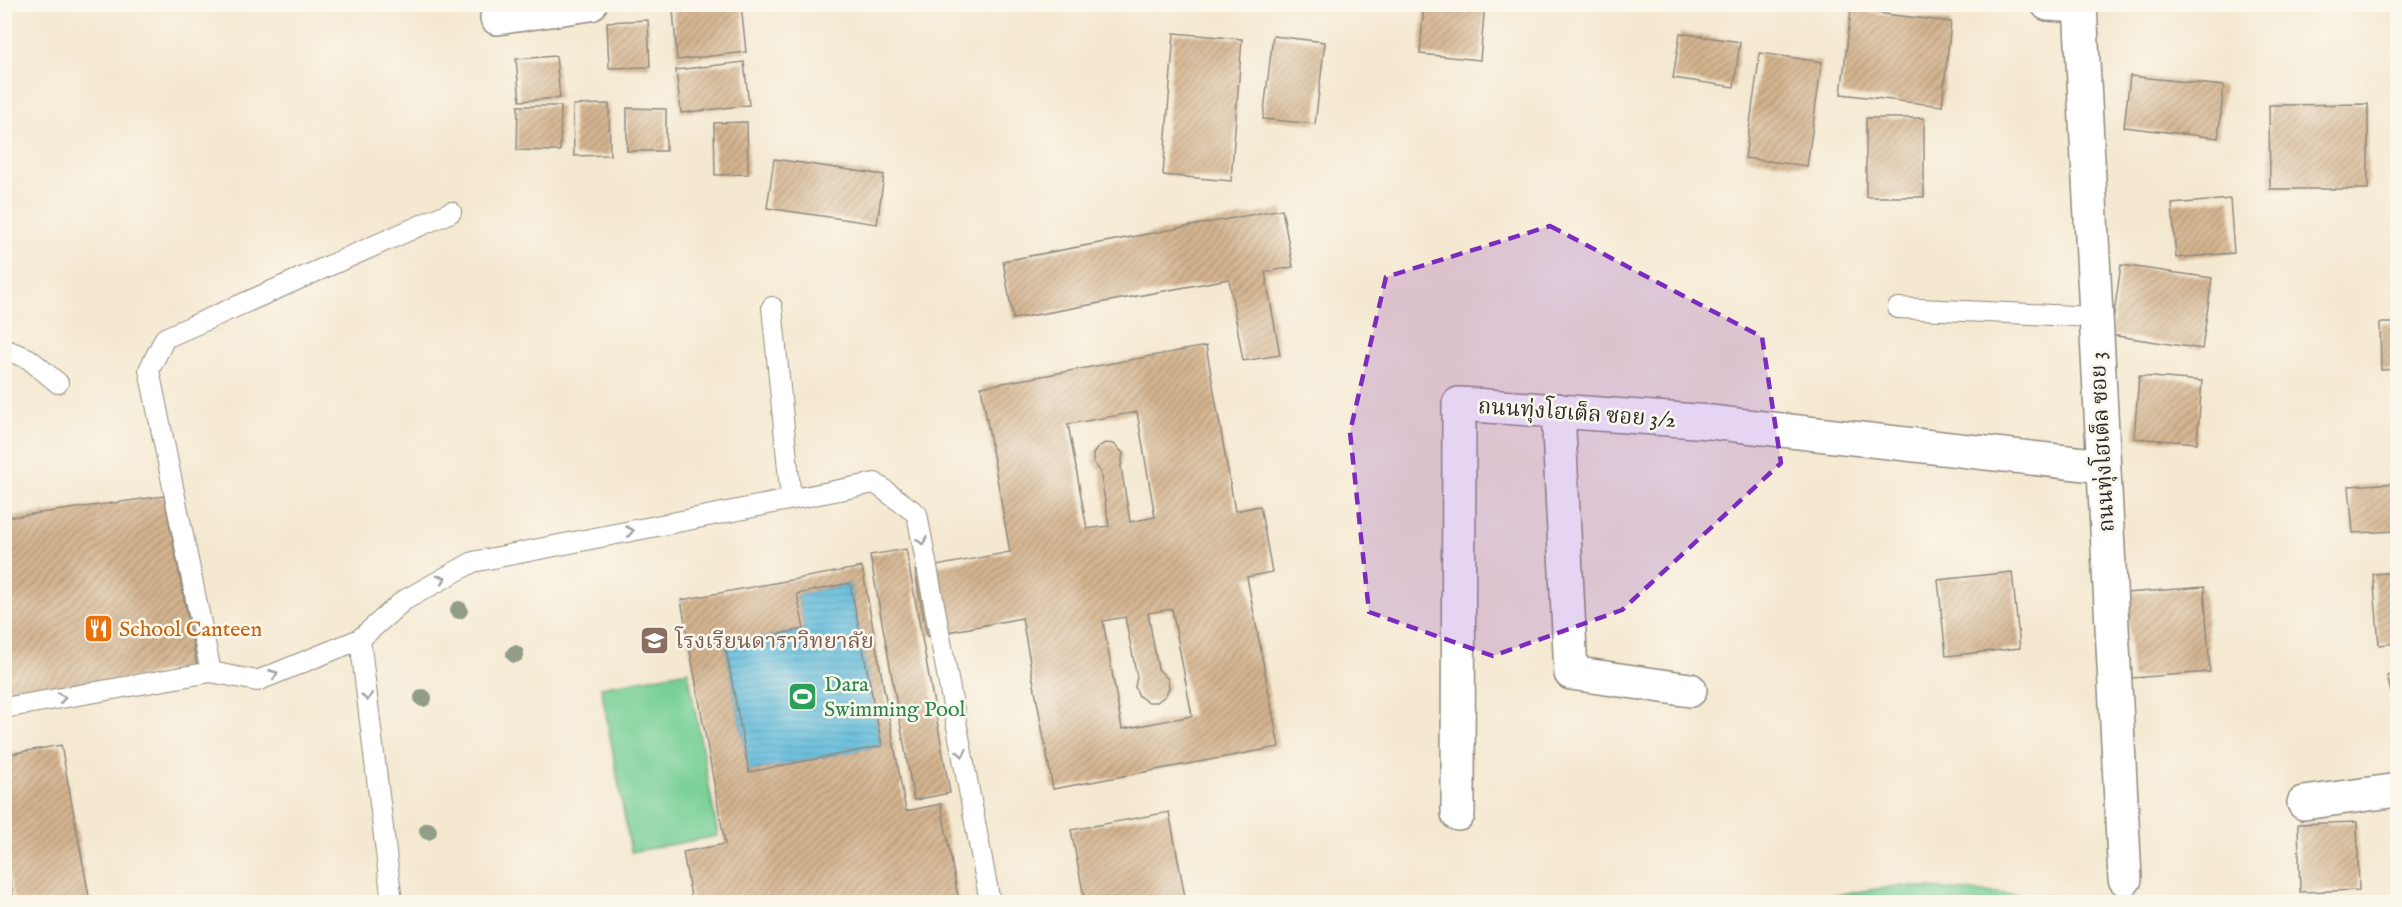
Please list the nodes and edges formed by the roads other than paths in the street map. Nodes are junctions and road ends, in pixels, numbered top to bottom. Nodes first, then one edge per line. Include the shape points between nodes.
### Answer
1 (590, 4) edge
2 (2069, 5) edge
3 (497, 18) dead end
4 (451, 212) dead end
5 (772, 307) dead end
6 (1898, 308) dead end
7 (2095, 317) junction
8 (4, 349) edge
9 (58, 383) dead end
10 (1558, 410) junction
11 (2103, 466) junction
12 (791, 499) junction
13 (360, 639) junction
14 (211, 672) junction
15 (1690, 690) dead end
16 (4, 708) edge
17 (2397, 790) edge
18 (2304, 802) dead end
19 (1458, 814) dead end
20 (2125, 879) dead end
21 (392, 903) edge
22 (990, 903) edge

1 - 3 street
2 - 7 street, ถนนทุ่งโฮเต็ล ซอย 3
4 - 14 lane via 165,338 149,370
5 - 12 lane
6 - 7 lane
7 - 11 street, ถนนทุ่งโฮเต็ล ซอย 3
8 - 9 lane via 29,359
10 - 11 street, ถนนทุ่งโฮเต็ล ซอย 3/2 via 1710,422
10 - 15 street via 1571,673
10 - 19 street, ถนนทุ่งโฮเต็ล ซอย 3/2 via 1459,404
11 - 20 street, ถนนทุ่งโฮเต็ล ซอย 3
13 -> 12 lane via 403,601 472,562
12 -> 22 lane via 875,483 917,514
14 -> 13 lane via 257,681
13 -> 21 lane
16 -> 14 lane
17 - 18 street

